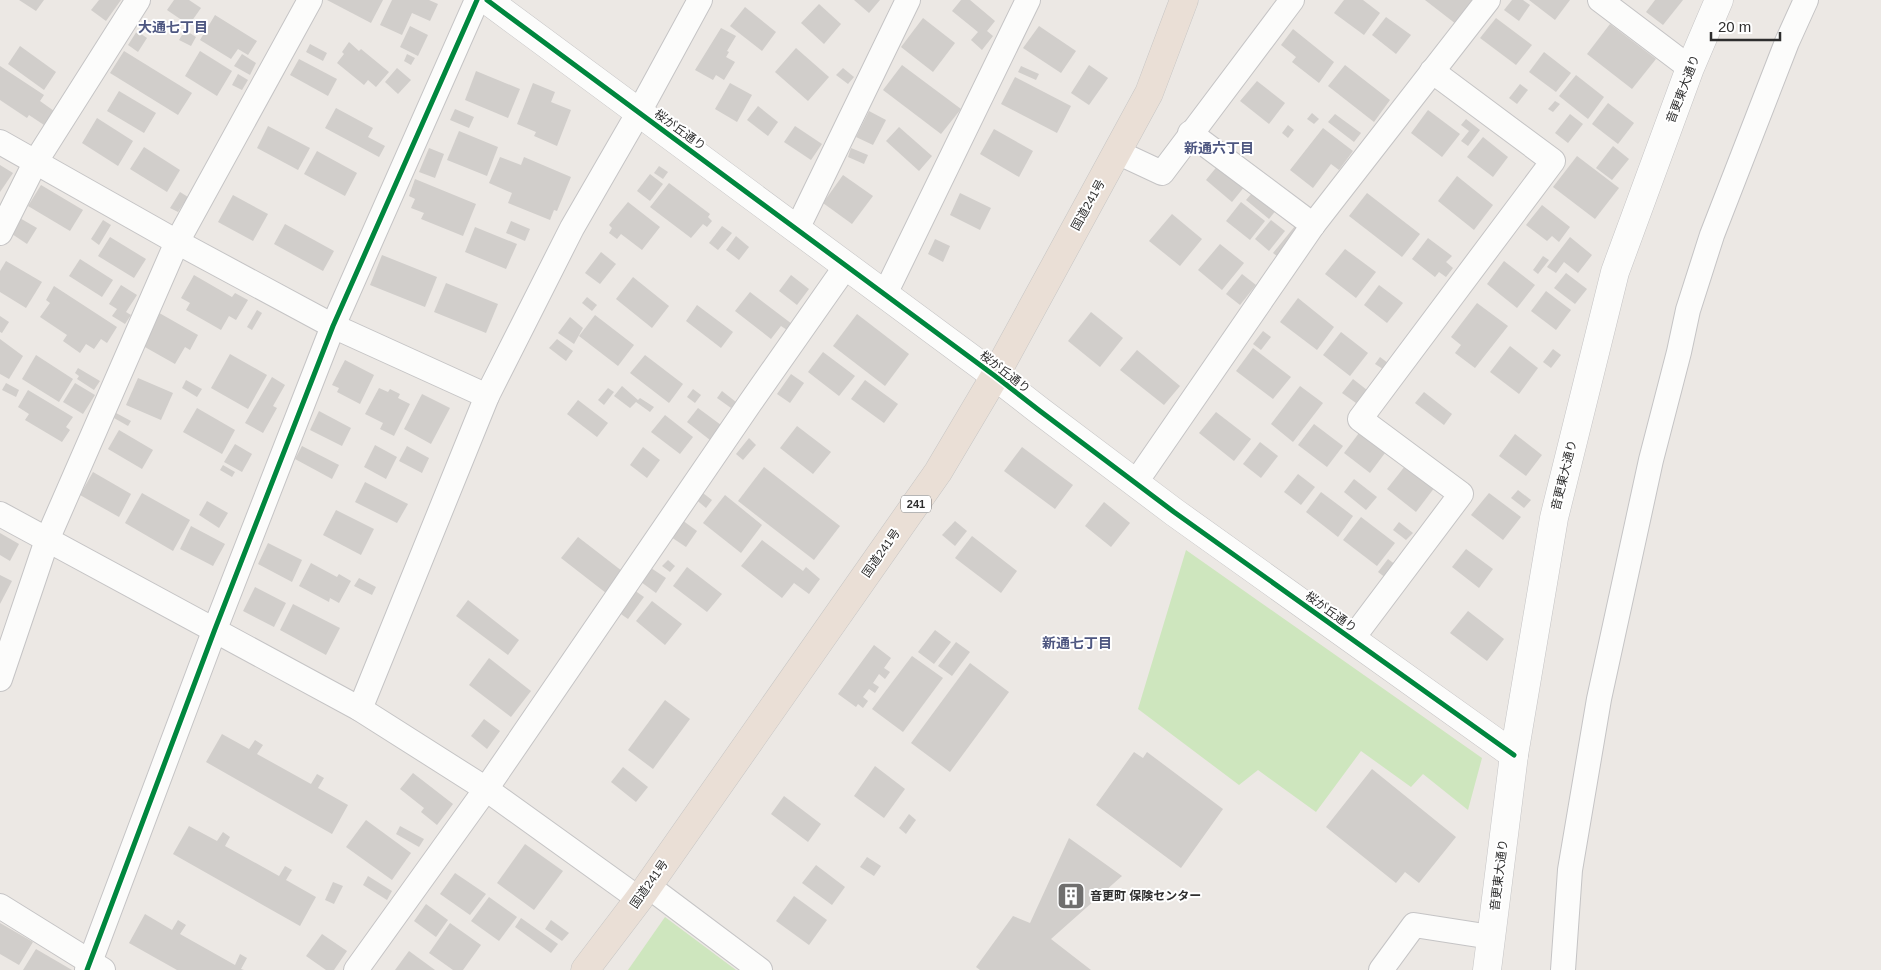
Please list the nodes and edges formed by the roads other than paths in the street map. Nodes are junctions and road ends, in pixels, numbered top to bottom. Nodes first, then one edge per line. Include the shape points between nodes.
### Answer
1 (138, 0) edge
2 (310, 0) edge
3 (476, 0) edge
4 (487, 0) edge
5 (700, 0) edge
6 (908, 0) edge
7 (1028, 0) edge
8 (1184, 0) edge
9 (1292, 0) edge
10 (1488, 0) edge
11 (1600, 0) edge
12 (1720, 0) edge
13 (1806, 0) edge
14 (1690, 68) junction
15 (1432, 70) junction
16 (639, 112) junction
17 (1190, 133) junction
18 (0, 142) edge
19 (1117, 152) junction
20 (36, 161) junction
21 (1313, 224) junction
22 (797, 229) junction
23 (0, 233) edge
24 (176, 242) junction
25 (846, 266) junction
26 (885, 294) junction
27 (333, 326) junction
28 (995, 376) junction
29 (486, 396) junction
30 (1136, 482) junction
31 (0, 514) edge
32 (47, 540) junction
33 (215, 630) junction
34 (1352, 639) junction
35 (0, 679) edge
36 (360, 709) junction
37 (1514, 754) junction
38 (486, 788) junction
39 (644, 892) junction
40 (0, 906) edge
41 (1491, 937) junction
42 (94, 967) edge
43 (356, 970) edge
44 (585, 970) edge
45 (760, 970) edge
46 (1381, 970) edge
47 (1487, 970) edge
48 (1564, 970) edge

1 - 20 street
2 - 24 street
3 - 27 street
4 - 16 street, 桜が丘通り
5 - 16 street
6 - 22 street
7 - 26 street
8 - 19 highway, 国道241号 / 241 via 1149,93
9 - 17 street
10 - 15 street
11 - 14 street
12 - 14 street, 音更東大通り
13 - 48 street via 1712,236 1688,310 1651,460 1599,699 1570,870
14 - 37 street, 音更東大通り via 1615,272 1554,518
15 - 21 street
15 - 34 street via 1553,161 1360,419 1460,494
16 - 22 street, 桜が丘通り
16 - 29 street via 572,228
17 - 19 street via 1162,173
17 - 21 street
18 - 20 street
19 - 28 highway, 国道241号 / 241
20 - 23 street
20 - 24 street
21 - 30 street
22 - 25 street, 桜が丘通り
24 - 27 street
24 - 32 street
25 - 26 street, 桜が丘通り
25 - 38 street
26 - 28 street, 桜が丘通り
27 - 29 street
27 - 33 street
28 - 30 street, 桜が丘通り
28 - 39 highway, 国道241号 / 241 via 938,472
29 - 36 street
30 - 34 street, 桜が丘通り
31 - 32 street
32 - 33 street
32 - 35 street
33 - 36 street
33 - 42 street
34 - 37 street, 桜が丘通り
36 - 38 street
37 - 41 street, 音更東大通り
38 - 39 street
38 - 43 street
39 - 44 highway, 国道241号 / 241
39 - 45 street
40 - 42 street
41 - 46 street via 1414,925
41 - 47 street, 音更東大通り

